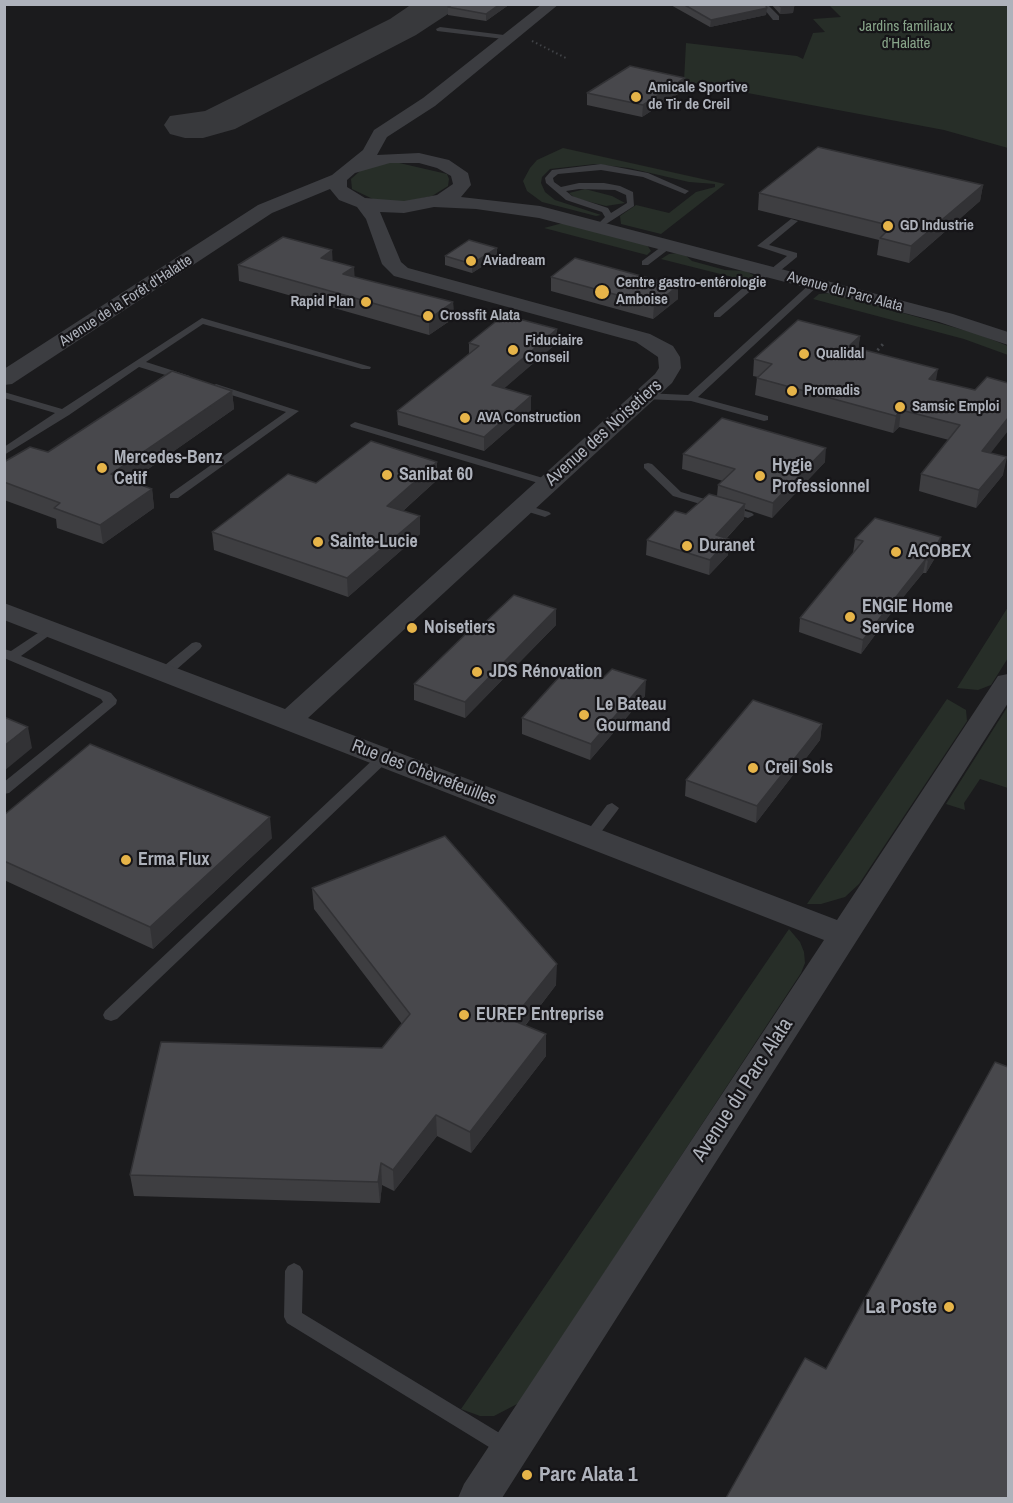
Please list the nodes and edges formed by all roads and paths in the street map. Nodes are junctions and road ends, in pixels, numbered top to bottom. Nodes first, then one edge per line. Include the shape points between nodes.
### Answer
1 (552, 4) edge
2 (763, 4) edge
3 (776, 18) dead end
4 (440, 29) dead end
5 (513, 37) junction
6 (566, 58) dead end
7 (404, 121) junction
8 (418, 158) junction
9 (358, 164) junction
10 (461, 176) junction
11 (338, 179) junction
12 (559, 190) junction
13 (685, 191) dead end
14 (357, 201) junction
15 (430, 204) junction
16 (540, 212) junction
17 (794, 220) edge
18 (604, 222) junction
19 (247, 223) junction
20 (385, 240) junction
21 (668, 246) junction
22 (645, 263) dead end
23 (770, 272) junction
24 (815, 284) junction
25 (717, 315) dead end
26 (1008, 339) edge
27 (884, 343) dead end
28 (884, 357) edge
29 (138, 363) junction
30 (366, 367) dead end
31 (4, 379) edge
32 (4, 395) edge
33 (644, 396) junction
34 (691, 398) junction
35 (64, 413) junction
36 (764, 418) dead end
37 (355, 425) dead end
38 (4, 452) edge
39 (648, 466) dead end
40 (549, 483) junction
41 (174, 496) dead end
42 (523, 507) junction
43 (545, 514) dead end
44 (748, 515) edge
45 (4, 611) edge
46 (50, 629) junction
47 (196, 646) dead end
48 (8, 654) edge
49 (164, 672) junction
50 (1008, 682) edge
51 (289, 721) junction
52 (384, 757) junction
53 (4, 790) edge
54 (612, 808) dead end
55 (590, 837) junction
56 (844, 935) junction
57 (111, 1015) dead end
58 (294, 1271) dead end
59 (510, 1450) junction
60 (478, 1498) edge

1 - 5 street
2 - 3 lane
4 - 5 lane
5 - 6 path via 525,38
5 - 7 street
7 - 8 street via 395,138
7 - 9 street via 380,134 370,153
8 - 9 street
8 - 10 street, Avenue du Parc Alata via 443,164
9 - 11 street, Avenue de la Forêt d'Halatte
10 - 15 street via 458,190
10 - 16 street, Avenue du Parc Alata via 477,190
11 - 14 street, Avenue des Noisetiers via 338,188
11 - 19 street, Avenue de la Forêt d'Halatte via 273,205
12 - 13 lane via 550,183 555,172 601,167 645,175
12 - 18 lane via 578,202 605,210
12 - 18 lane via 592,185 625,191 632,199 631,204
14 - 15 street, Avenue du Parc Alata via 390,207
14 - 19 street, Avenue de la Forêt d'Halatte via 294,205
14 - 20 street, Avenue des Noisetiers via 373,213
15 - 16 street, Avenue du Parc Alata via 476,203
15 - 20 street via 398,219
16 - 18 street, Avenue du Parc Alata
17 - 23 lane via 762,246 794,255
18 - 21 street, Avenue du Parc Alata
19 - 31 street, Avenue de la Forêt d'Halatte
20 - 33 street, Avenue des Noisetiers via 392,264 409,275 652,341 669,357 670,368
21 - 22 lane
21 - 23 street, Avenue du Parc Alata
23 - 24 street, Avenue du Parc Alata
23 - 25 lane
24 - 26 street, Avenue du Parc Alata via 961,322
24 - 34 lane
27 - 28 path via 874,354
29 - 30 lane via 202,321
29 - 35 lane
29 - 41 lane via 294,411
32 - 35 lane
33 - 34 lane
33 - 40 street, Avenue des Noisetiers
34 - 36 lane
35 - 38 lane
37 - 40 lane
39 - 44 lane via 677,494
40 - 42 street, Avenue des Noisetiers
42 - 43 lane
42 - 51 street, Avenue des Noisetiers
45 - 46 street, Rue des Chèvrefeuilles
46 - 48 lane
46 - 49 street, Rue des Chèvrefeuilles
47 - 49 lane
48 - 53 lane via 110,700
49 - 51 street, Rue des Chèvrefeuilles
50 - 56 street, Avenue du Parc Alata
51 - 52 street, Rue des Chèvrefeuilles
52 - 55 street, Rue des Chèvrefeuilles
52 - 57 lane
54 - 55 lane
55 - 56 street, Rue des Chèvrefeuilles
56 - 59 street, Avenue du Parc Alata
58 - 59 lane via 293,1317
59 - 60 street, Avenue du Parc Alata

